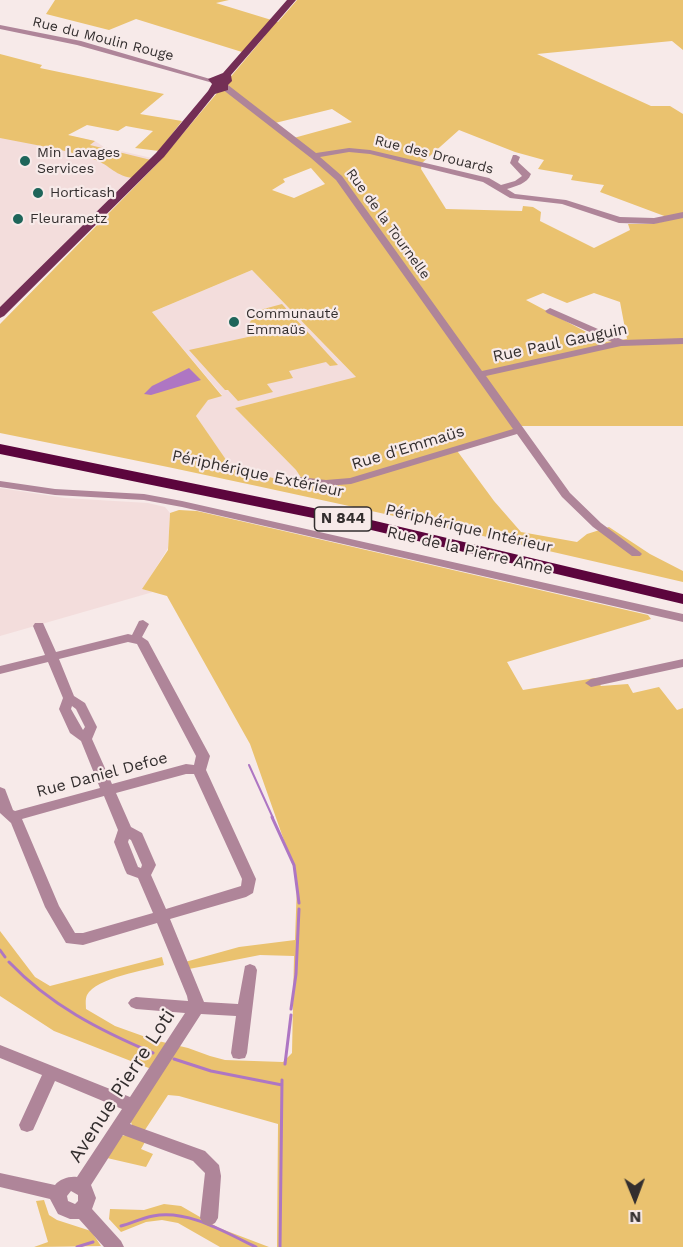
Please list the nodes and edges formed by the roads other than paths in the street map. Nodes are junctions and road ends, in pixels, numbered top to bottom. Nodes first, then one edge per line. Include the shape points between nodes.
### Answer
1 (292, 0) edge
2 (0, 27) edge
3 (220, 84) junction
4 (314, 156) junction
5 (516, 157) dead end
6 (500, 188) junction
7 (683, 215) edge
8 (550, 311) dead end
9 (0, 314) edge
10 (683, 341) edge
11 (621, 343) junction
12 (480, 374) junction
13 (520, 430) junction
14 (0, 440) edge
15 (0, 449) edge
16 (304, 479) dead end
17 (0, 484) edge
18 (636, 554) dead end
19 (683, 589) edge
20 (683, 599) edge
21 (683, 618) edge
22 (143, 624) dead end
23 (39, 626) dead end
24 (135, 640) junction
25 (52, 657) junction
26 (683, 663) edge
27 (0, 670) edge
28 (591, 683) dead end
29 (199, 770) junction
30 (108, 790) junction
31 (0, 792) edge
32 (14, 816) junction
33 (161, 916) junction
34 (250, 970) dead end
35 (136, 1003) dead end
36 (197, 1008) junction
37 (245, 1011) junction
38 (0, 1051) edge
39 (239, 1053) dead end
40 (51, 1072) junction
41 (133, 1106) junction
42 (27, 1125) dead end
43 (120, 1127) junction
44 (0, 1180) edge
45 (81, 1186) junction
46 (60, 1194) junction
47 (81, 1209) junction
48 (209, 1218) dead end
49 (115, 1247) edge

1 - 3 main road
2 - 3 street, Rue du Moulin Rouge via 78,43
3 - 4 street, Rue de la Tournelle
3 - 9 main road via 160,155
4 - 6 street, Rue des Drouards via 360,150 486,180
4 - 12 street, Rue de la Tournelle via 339,178
5 - 6 street via 514,163 526,177
6 - 7 street, Rue des Drouards via 513,196 563,202 626,226
8 - 11 street
10 - 11 street, Rue Paul Gauguin
11 - 12 street, Rue Paul Gauguin
12 - 13 street, Rue de la Tournelle
13 - 16 street, Rue d'Emmaüs via 351,481 326,483
13 - 18 street, Rue de la Tournelle via 566,495
14 - 19 highway, Périphérique Extérieur / N 844 via 370,516
15 - 20 highway, Périphérique Intérieur / N 844 via 367,524
17 - 21 street, Rue de la Pierre Anne via 176,502
22 - 24 street
23 - 25 street, Avenue Pierre Loti
24 - 25 street
24 - 29 street via 142,641 203,756
25 - 27 street
25 - 30 street, Avenue Pierre Loti via 69,698 65,709 75,730 86,739
26 - 28 street
29 - 30 street, Rue Daniel Defoe via 186,769
29 - 33 street via 249,879 248,889
30 - 32 street, Rue Daniel Defoe
30 - 33 street, Avenue Pierre Loti via 125,830 121,842 132,870 144,875
31 - 32 street via 7,813
32 - 33 street via 52,907 71,939
33 - 36 street, Avenue Pierre Loti
34 - 37 street
35 - 36 street
36 - 37 street
36 - 41 street, Avenue Pierre Loti
37 - 39 street
38 - 40 street
40 - 41 street
40 - 42 street
41 - 43 street, Avenue Pierre Loti
43 - 45 street, Avenue Pierre Loti
43 - 48 street via 199,1156 213,1170
44 - 46 street
45 - 46 street via 69,1186
45 - 47 street via 88,1198
46 - 47 street via 58,1202 63,1209
47 - 49 street

